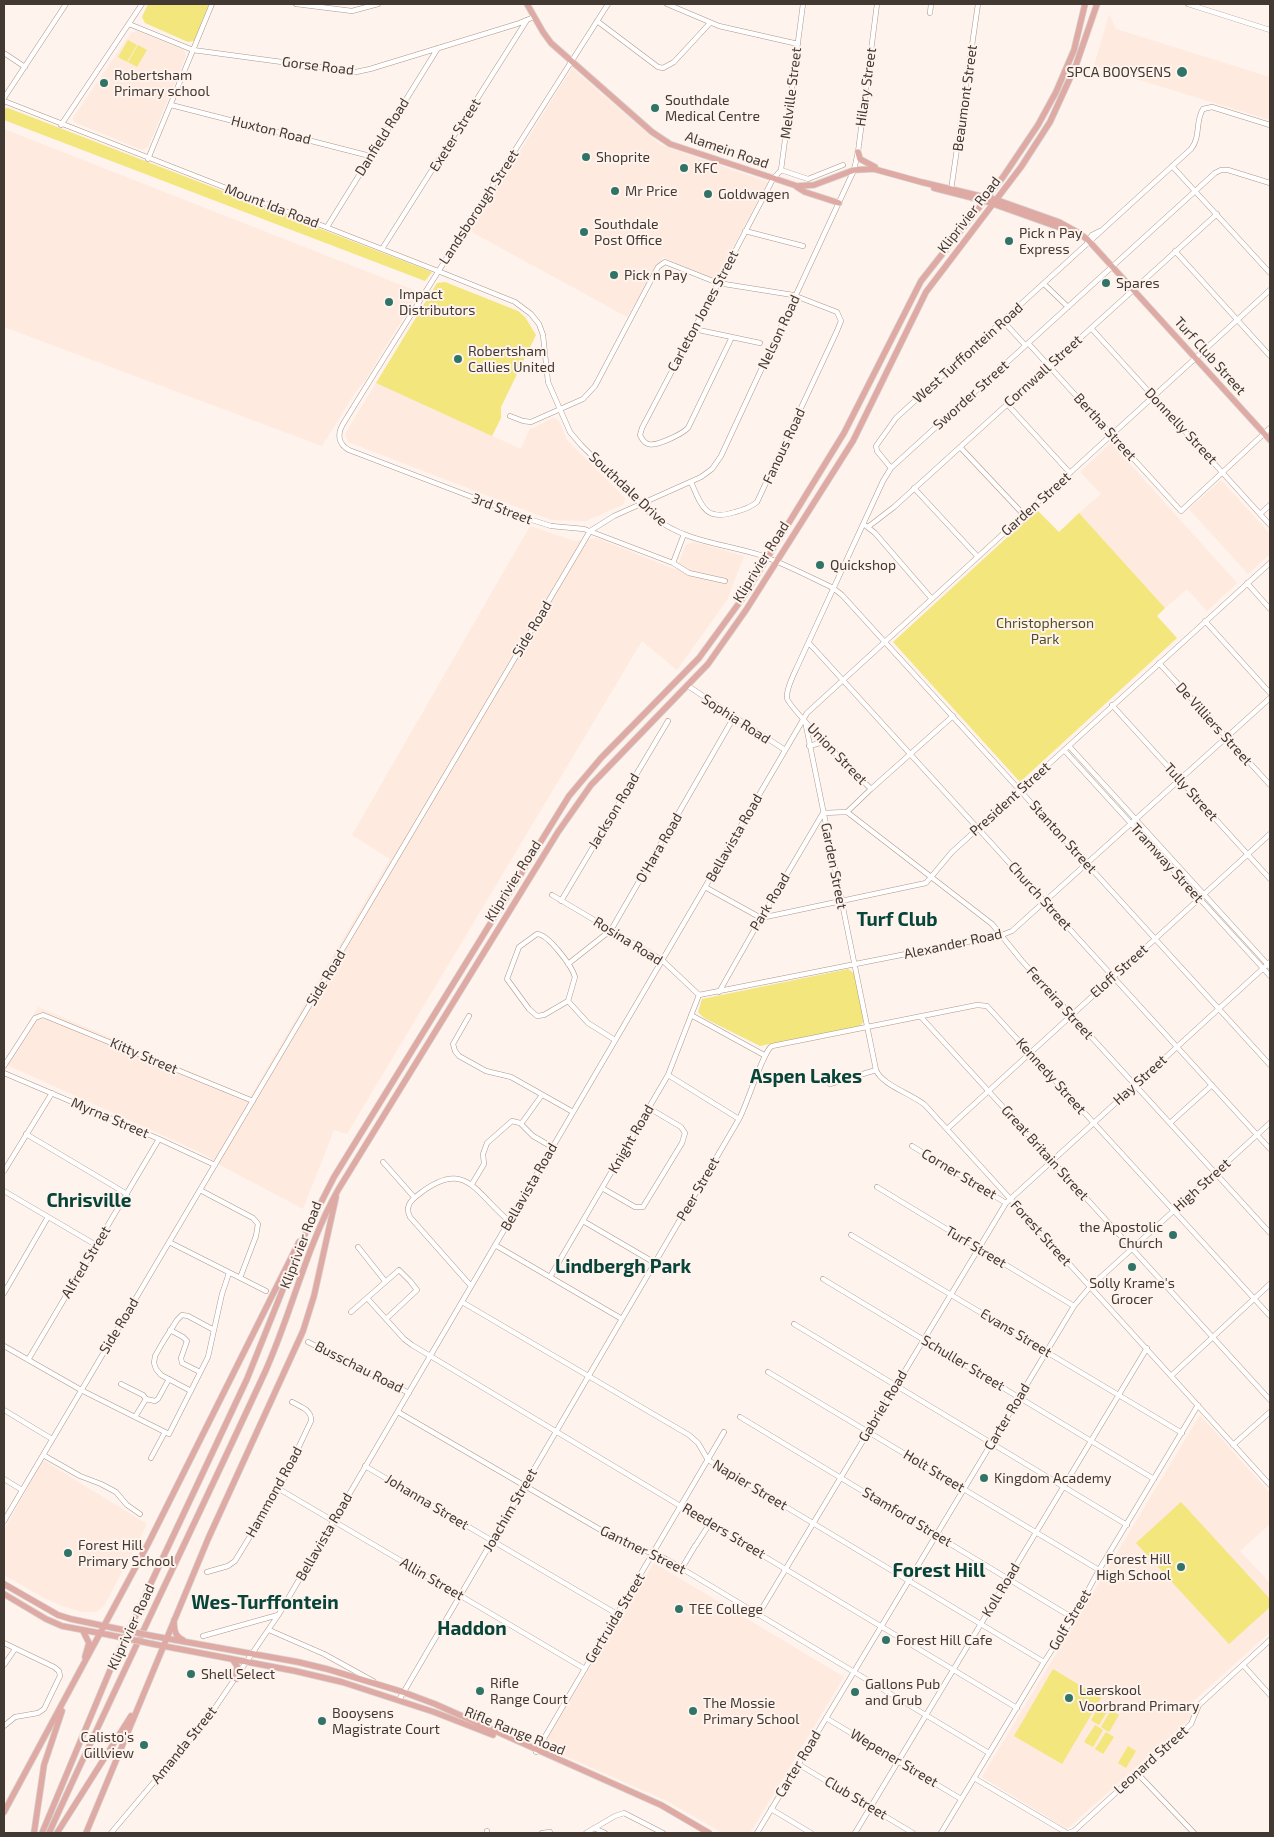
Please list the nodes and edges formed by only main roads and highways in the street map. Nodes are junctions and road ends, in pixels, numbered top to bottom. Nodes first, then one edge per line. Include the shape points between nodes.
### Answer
1 (527, 4) edge
2 (1085, 4) edge
3 (1097, 4) edge
4 (858, 152) road end
5 (886, 171) junction
6 (797, 186) junction
7 (986, 199) junction
8 (996, 202) junction
9 (839, 203) road end
10 (1270, 440) edge
11 (338, 1190) junction
12 (305, 1234) junction
13 (4, 1584) edge
14 (4, 1594) edge
15 (174, 1618) junction
16 (104, 1626) junction
17 (83, 1631) junction
18 (100, 1634) junction
19 (165, 1637) junction
20 (186, 1642) junction
21 (163, 1646) junction
22 (233, 1659) junction
23 (86, 1661) junction
24 (236, 1679) road end
25 (68, 1694) junction
26 (139, 1704) junction
27 (537, 1751) junction
28 (4, 1812) edge
29 (34, 1833) edge
30 (42, 1833) edge
31 (49, 1833) edge
32 (57, 1833) edge
33 (86, 1833) edge
34 (702, 1833) edge
35 (709, 1833) edge

1 - 6 main road, Alamein Road via 547,38 662,140
2 - 7 main road, Kliprivier Road via 1074,50 1056,92 1029,140
3 - 8 main road, Kliprivier Road via 1076,65 1054,114 1035,148
4 - 5 main road via 860,159
5 - 6 main road, Alamein Road via 872,168 854,170 814,185
5 - 7 main road, Turf Club Street via 929,186
6 - 9 main road via 806,193
7 - 8 main road, Turf Club Street
7 - 12 main road, Kliprivier Road via 920,281 844,434 724,625 699,658 569,796 334,1176
8 - 10 main road, Turf Club Street via 1055,220 1079,233
8 - 11 main road, Kliprivier Road via 926,292 856,434 720,648 688,686 581,797
11 - 15 main road via 303,1331
11 - 31 main road, Kliprivier Road via 322,1220 271,1357
12 - 16 main road
12 - 30 main road, Kliprivier Road via 251,1372 111,1668
13 - 16 main road via 58,1615
14 - 17 main road via 46,1619
15 - 19 main road
15 - 20 main road via 176,1633
16 - 18 main road
16 - 19 main road, Rifle Range Road, bridge
17 - 18 main road
17 - 23 main road via 89,1643
18 - 21 main road, Rifle Range Road, bridge
18 - 23 main road
19 - 20 main road, Rifle Range Road
19 - 21 main road
20 - 27 main road, Rifle Range Road via 320,1667 403,1692
21 - 22 main road, Rifle Range Road
21 - 26 main road
22 - 24 main road via 237,1666
22 - 27 main road, Rifle Range Road via 305,1673 372,1691
23 - 25 main road
25 - 28 main road
25 - 29 main road via 47,1754
26 - 32 main road
26 - 33 main road
27 - 34 main road, Rifle Range Road via 660,1807
27 - 35 main road, Rifle Range Road via 661,1805

